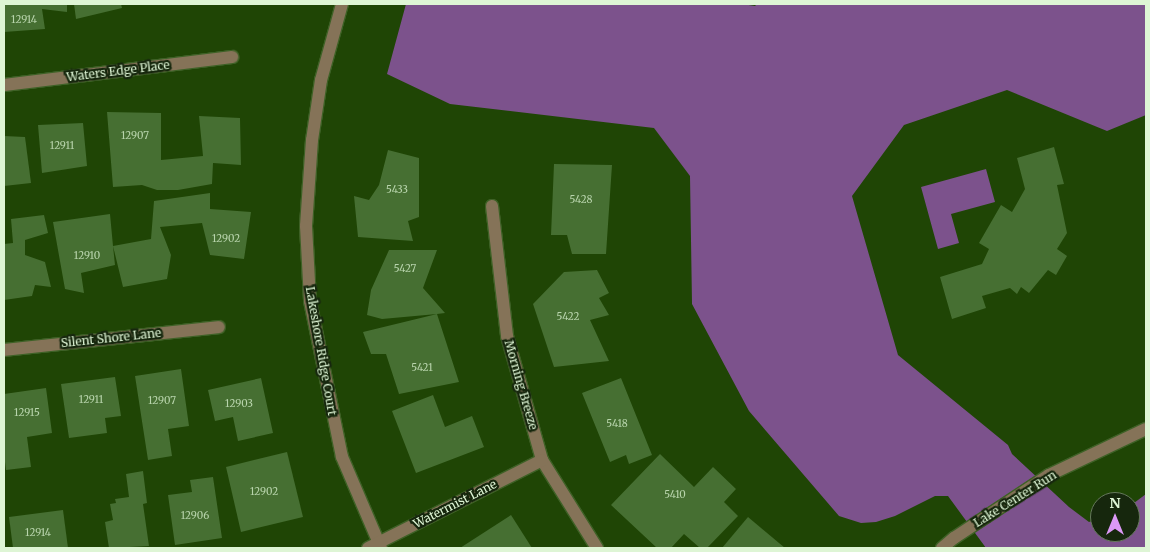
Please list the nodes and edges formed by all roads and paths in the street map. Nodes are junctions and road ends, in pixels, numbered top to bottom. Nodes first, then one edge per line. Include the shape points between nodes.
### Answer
1 (342, 4) edge
2 (232, 57) dead end
3 (4, 85) edge
4 (492, 206) dead end
5 (219, 327) dead end
6 (4, 350) edge
7 (1146, 429) edge
8 (542, 460) junction
9 (376, 546) edge
10 (597, 548) edge
11 (942, 548) edge

1 - 9 street, Lakeshore Ridge Court via 321,80 312,140 306,226 310,301 342,457
2 - 3 street, Waters Edge Place
4 - 8 street, Morning Breeze via 507,336
5 - 6 street, Silent Shore Lane
7 - 11 street, Lake Center Run via 1049,475
8 - 9 street, Watermist Lane
8 - 10 street, Morning Breeze

